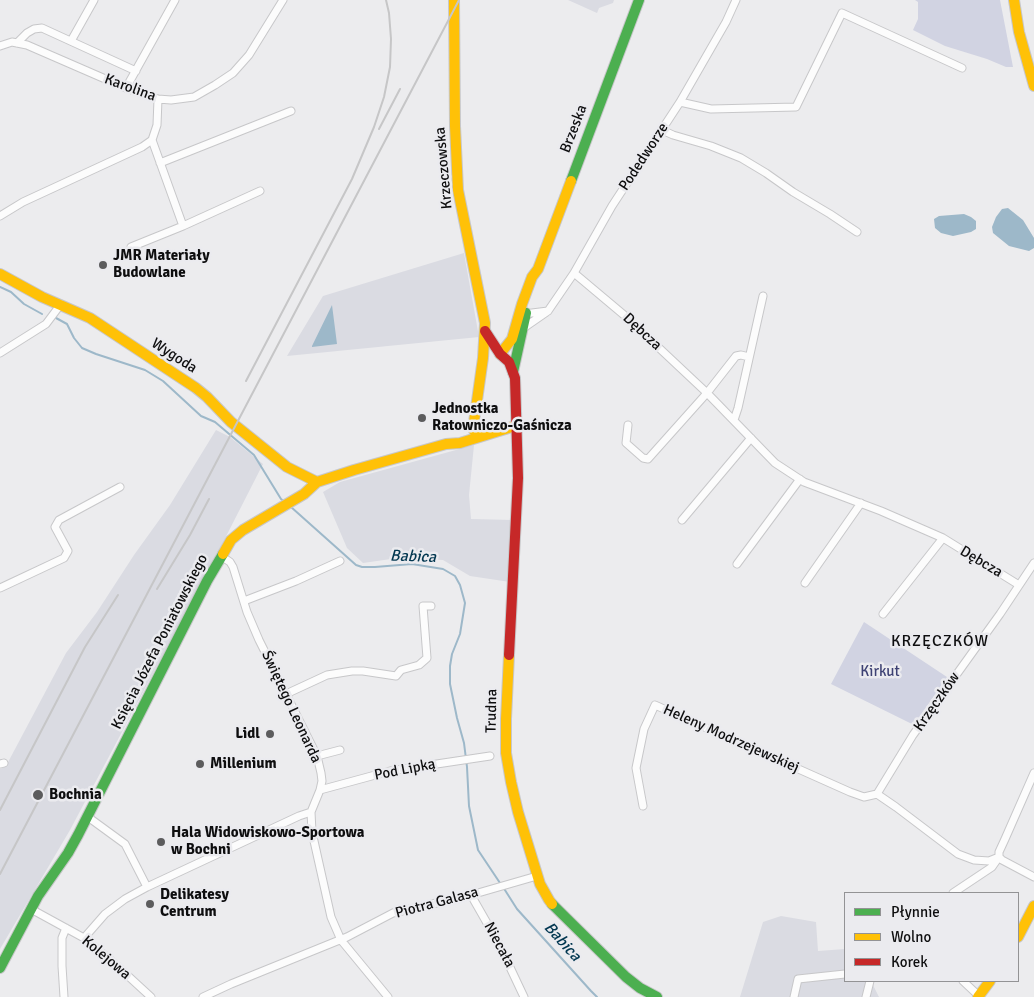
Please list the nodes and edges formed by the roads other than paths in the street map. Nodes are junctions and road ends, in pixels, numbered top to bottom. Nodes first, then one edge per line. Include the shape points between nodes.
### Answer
1 (94, 0) edge
2 (175, 0) edge
3 (283, 0) edge
4 (454, 0) edge
5 (639, 0) edge
6 (736, 0) edge
7 (1014, 0) edge
8 (71, 41) junction
9 (17, 43) junction
10 (0, 46) edge
11 (962, 68) dead end
12 (136, 71) junction
13 (1034, 86) edge
14 (126, 88) junction
15 (158, 99) junction
16 (680, 102) junction
17 (291, 111) dead end
18 (662, 130) junction
19 (152, 140) junction
20 (160, 163) junction
21 (260, 191) dead end
22 (0, 216) edge
23 (183, 226) junction
24 (857, 232) dead end
25 (131, 247) dead end
26 (574, 273) junction
27 (0, 274) edge
28 (763, 296) dead end
29 (61, 304) junction
30 (548, 311) junction
31 (522, 314) junction
32 (522, 330) junction
33 (485, 331) junction
34 (0, 352) edge
35 (500, 354) junction
36 (749, 358) junction
37 (482, 363) junction
38 (513, 372) junction
39 (707, 393) junction
40 (734, 420) junction
41 (628, 425) dead end
42 (515, 426) junction
43 (477, 432) junction
44 (751, 438) junction
45 (800, 479) junction
46 (317, 482) junction
47 (120, 487) dead end
48 (861, 503) junction
49 (682, 520) dead end
50 (943, 538) junction
51 (221, 556) junction
52 (340, 561) dead end
53 (1034, 563) edge
54 (737, 564) dead end
55 (805, 583) dead end
56 (1019, 585) junction
57 (0, 588) edge
58 (244, 601) junction
59 (431, 606) dead end
60 (883, 614) dead end
61 (286, 694) junction
62 (340, 750) dead end
63 (317, 756) junction
64 (490, 756) dead end
65 (1034, 773) edge
66 (320, 790) junction
67 (877, 794) junction
68 (643, 806) dead end
69 (311, 812) junction
70 (88, 817) junction
71 (999, 856) junction
72 (537, 876) junction
73 (1034, 877) edge
74 (147, 887) junction
75 (954, 892) edge
76 (471, 895) junction
77 (1034, 907) edge
78 (31, 909) junction
79 (66, 928) junction
80 (1019, 936) edge
81 (84, 938) junction
82 (341, 940) junction
83 (0, 968) edge
84 (844, 974) edge
85 (870, 982) edge
86 (964, 982) edge
87 (989, 982) edge
88 (979, 996) edge
89 (64, 997) edge
90 (151, 997) edge
91 (203, 997) edge
92 (388, 997) edge
93 (524, 997) edge
94 (656, 997) edge
95 (794, 997) edge
96 (866, 997) edge

1 - 8 street
2 - 12 street
3 - 15 street, Karolina via 233,73 194,97
4 - 33 main road, Krzeczowska via 458,190
5 - 31 main road, Brzeska via 538,269 532,277
6 - 16 street, Podedworze
7 - 13 main road
8 - 9 street via 42,28 27,33
8 - 12 street
9 - 10 street, Karolina
9 - 14 street, Karolina
11 - 16 street via 842,13 796,107 711,109
12 - 14 street
14 - 15 street, Karolina
15 - 19 street via 157,126
16 - 18 street, Podedworze
17 - 20 street
18 - 24 street via 741,158
18 - 26 street, Podedworze via 612,206
19 - 20 street
19 - 22 street
20 - 23 street
21 - 23 street
23 - 25 street
26 - 30 street, Podedworze
26 - 39 street, Dębcza via 624,314
27 - 29 main road, Wygoda via 42,298
28 - 36 street
29 - 34 street via 46,324
29 - 46 main road, Wygoda via 90,318 196,388 270,454
30 - 31 street
30 - 32 street, Podedworze
31 - 32 main road, Brzeska
31 - 35 main road, Brzeska via 512,340
32 - 38 main road, Brzeska
33 - 35 main road, Krzeczowska
33 - 37 main road, Krzeczowska
35 - 37 main road
35 - 38 main road, Krzeczowska via 509,362
36 - 39 street via 736,356
36 - 40 street
37 - 43 main road, Krzeczowska
38 - 42 main road, Trudna
39 - 40 street, Dębcza
39 - 41 street via 648,459 626,444
40 - 44 street, Dębcza
42 - 43 main road, Księcia Józefa Poniatowskiego
42 - 72 main road, Trudna via 518,478 506,753
43 - 46 main road, Księcia Józefa Poniatowskiego via 460,443 446,444
44 - 45 street, Dębcza via 775,463
44 - 49 street
45 - 48 street, Dębcza
45 - 54 street
46 - 51 main road, Księcia Józefa Poniatowskiego via 304,494 238,533
47 - 57 street via 59,520 55,527 68,551 64,558
48 - 50 street, Dębcza
48 - 55 street
50 - 56 street, Dębcza
50 - 60 street
51 - 58 street, Świętego Leonarda via 233,567
51 - 70 main road, Księcia Józefa Poniatowskiego
52 - 58 street
53 - 56 street, Krzęczków
56 - 67 street, Krzęczków via 913,735
58 - 61 street, Świętego Leonarda
59 - 61 street via 423,606 427,658 419,665 401,670 396,676 363,671 326,675
61 - 63 street, Świętego Leonarda
62 - 63 street
63 - 66 street, Świętego Leonarda via 322,781
64 - 66 street, Pod Lipką via 390,771
65 - 71 street
66 - 69 street, Świętego Leonarda
67 - 68 street, Heleny Modrzejewskiej via 864,797 850,792 655,705 644,729 636,768
67 - 71 street via 958,854 990,861
69 - 74 street
69 - 82 street, Świętego Leonarda via 312,832 331,917
70 - 74 street via 125,844
70 - 78 main road, Księcia Józefa Poniatowskiego
71 - 73 street
71 - 75 street via 992,867
72 - 76 street, Piotra Galasa
72 - 94 main road, Trudna via 545,893 564,916 626,977
74 - 81 street via 105,914
76 - 82 street, Piotra Galasa via 393,913
76 - 93 street, Niecała
77 - 80 main road
78 - 79 street, Kolejowa
78 - 83 main road, Księcia Józefa Poniatowskiego
79 - 81 street, Kolejowa
79 - 89 street via 62,938
81 - 90 street, Kolejowa
82 - 91 street, Piotra Galasa
82 - 92 street, Świętego Leonarda
84 - 95 street via 798,979
85 - 96 street
86 - 88 street
87 - 88 main road

